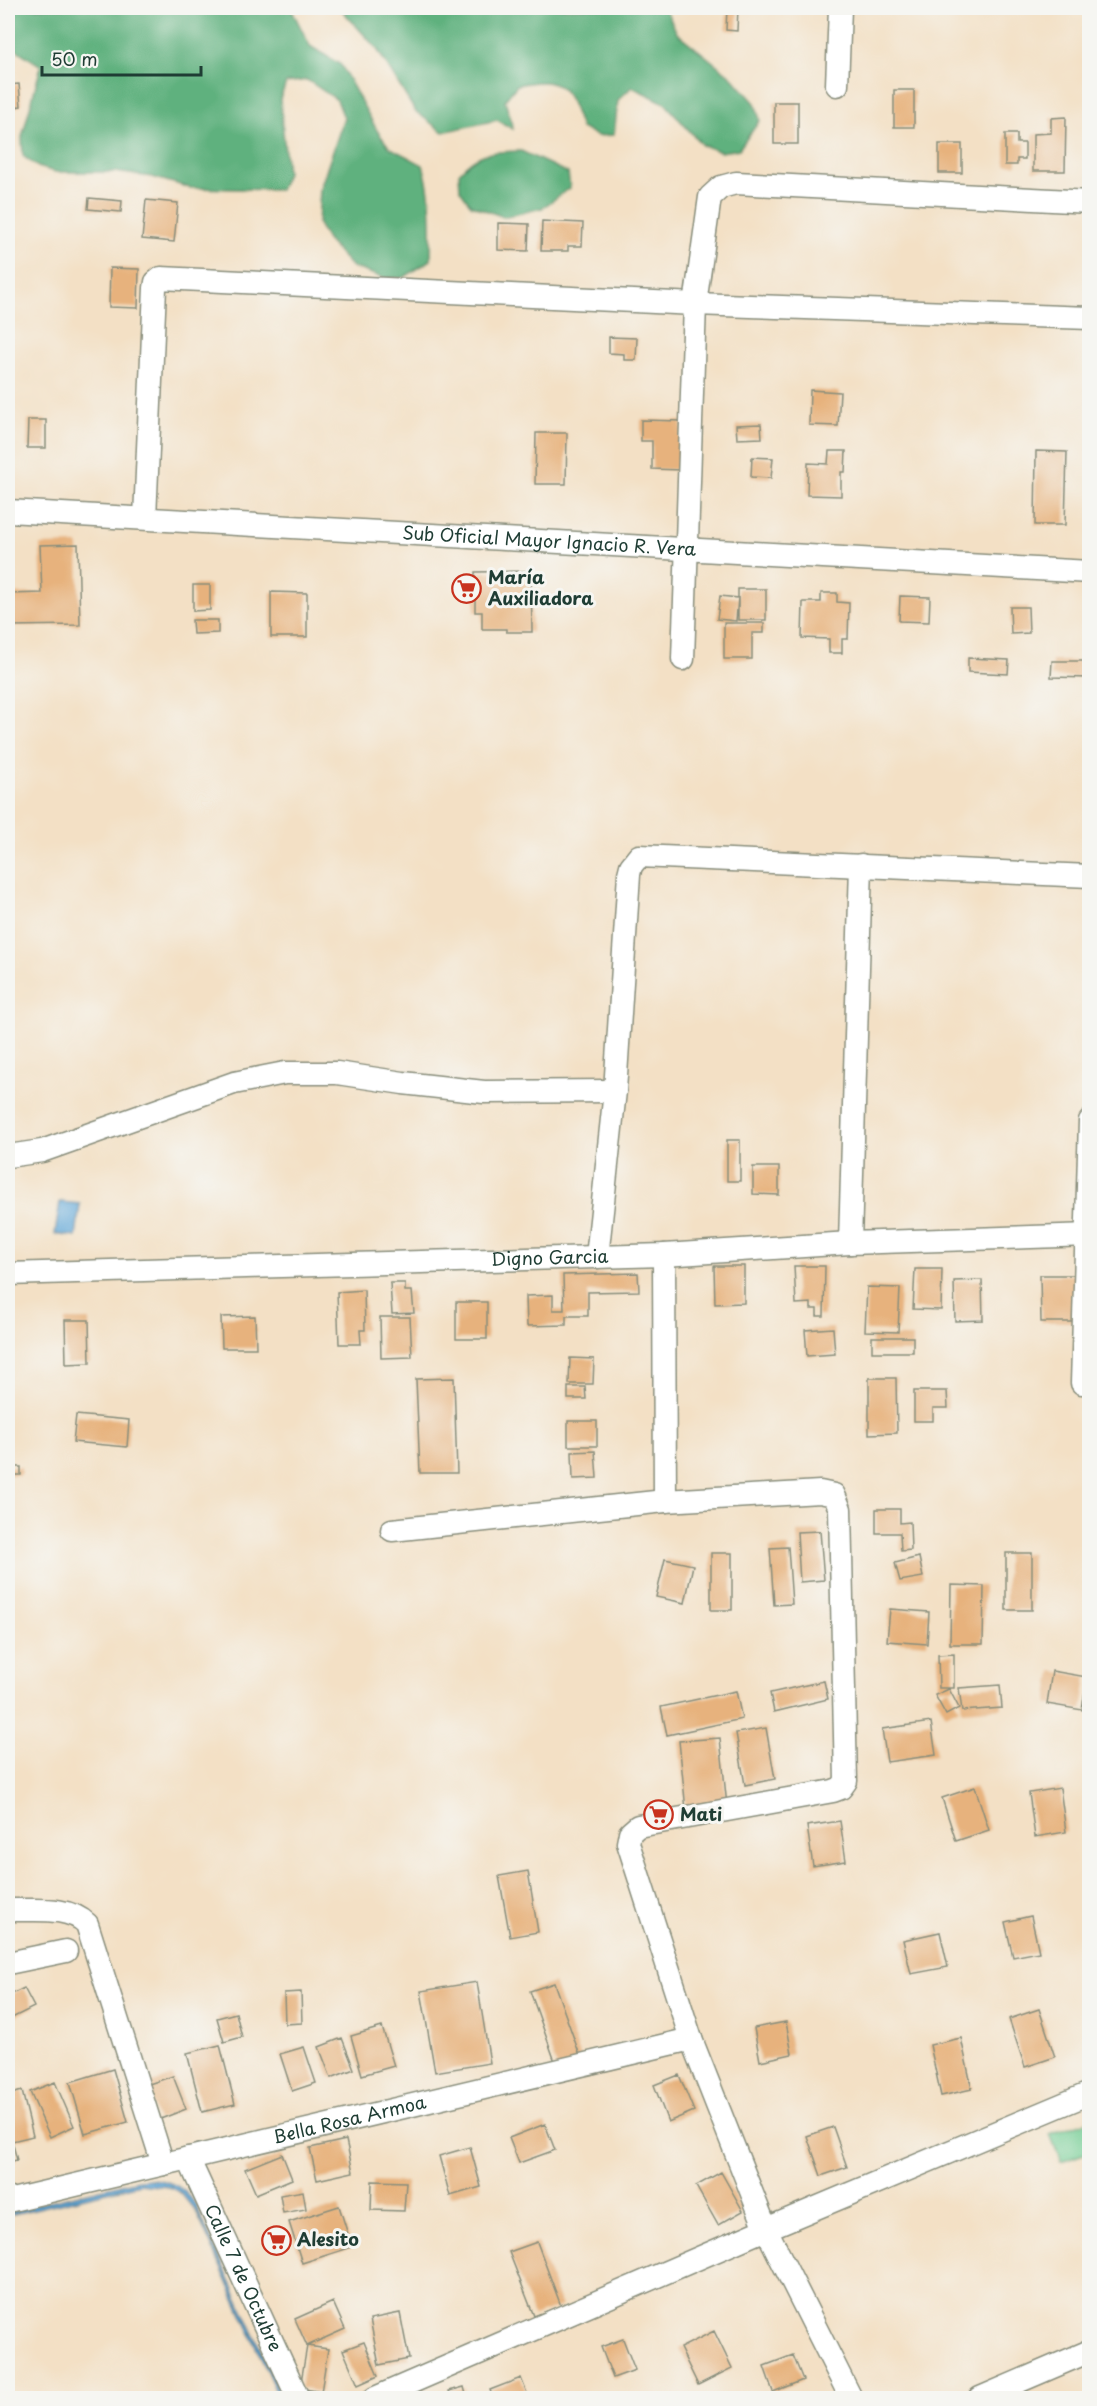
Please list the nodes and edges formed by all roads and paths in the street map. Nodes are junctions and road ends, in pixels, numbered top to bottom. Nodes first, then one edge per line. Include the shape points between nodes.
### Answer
1 (840, 8) edge
2 (837, 85) dead end
3 (1089, 202) edge
4 (695, 304) junction
5 (1089, 318) edge
6 (8, 511) edge
7 (145, 518) junction
8 (686, 549) junction
9 (1089, 572) edge
10 (683, 659) dead end
11 (861, 865) junction
12 (1089, 876) edge
13 (615, 1090) junction
14 (1089, 1121) edge
15 (8, 1156) edge
16 (1088, 1235) edge
17 (850, 1243) junction
18 (664, 1255) junction
19 (597, 1257) junction
20 (8, 1274) edge
21 (1083, 1383) dead end
22 (665, 1501) junction
23 (392, 1530) dead end
24 (8, 1910) edge
25 (66, 1951) dead end
26 (8, 1963) edge
27 (691, 2039) junction
28 (1089, 2093) edge
29 (188, 2158) junction
30 (163, 2164) junction
31 (8, 2201) edge
32 (766, 2229) junction
33 (1089, 2351) edge
34 (298, 2398) edge
35 (375, 2398) edge
36 (851, 2398) edge
37 (980, 2398) edge

1 - 2 street
3 - 4 street via 736,183 721,187 710,197
4 - 5 street
4 - 7 street via 161,278 154,288
4 - 8 street
6 - 7 street, Sub Oficial Mayor Ignacio R. Vera
7 - 8 street, Sub Oficial Mayor Ignacio R. Vera
8 - 9 street, Sub Oficial Mayor Ignacio R. Vera
8 - 10 street
11 - 12 street
11 - 13 street via 646,855 634,860 629,874
11 - 17 street
13 - 15 street via 484,1092 337,1073 285,1073 234,1083 42,1151
13 - 19 street
14 - 16 street
16 - 17 street, Digno Garcia
16 - 21 street
17 - 18 street, Digno Garcia
18 - 19 street, Digno Garcia
18 - 22 street
19 - 20 street, Digno Garcia
22 - 23 street
22 - 27 street via 820,1492 834,1495 840,1509 846,1781 833,1791 638,1826 630,1833 628,1843
24 - 30 street via 66,1912 87,1924
25 - 26 street
27 - 29 street, Bella Rosa Armoa
27 - 32 street
28 - 32 street
29 - 30 street, Bella Rosa Armoa
29 - 34 street, Calle 7 de Octubre
30 - 31 street, Bella Rosa Armoa
32 - 35 street
32 - 36 street
33 - 37 street

